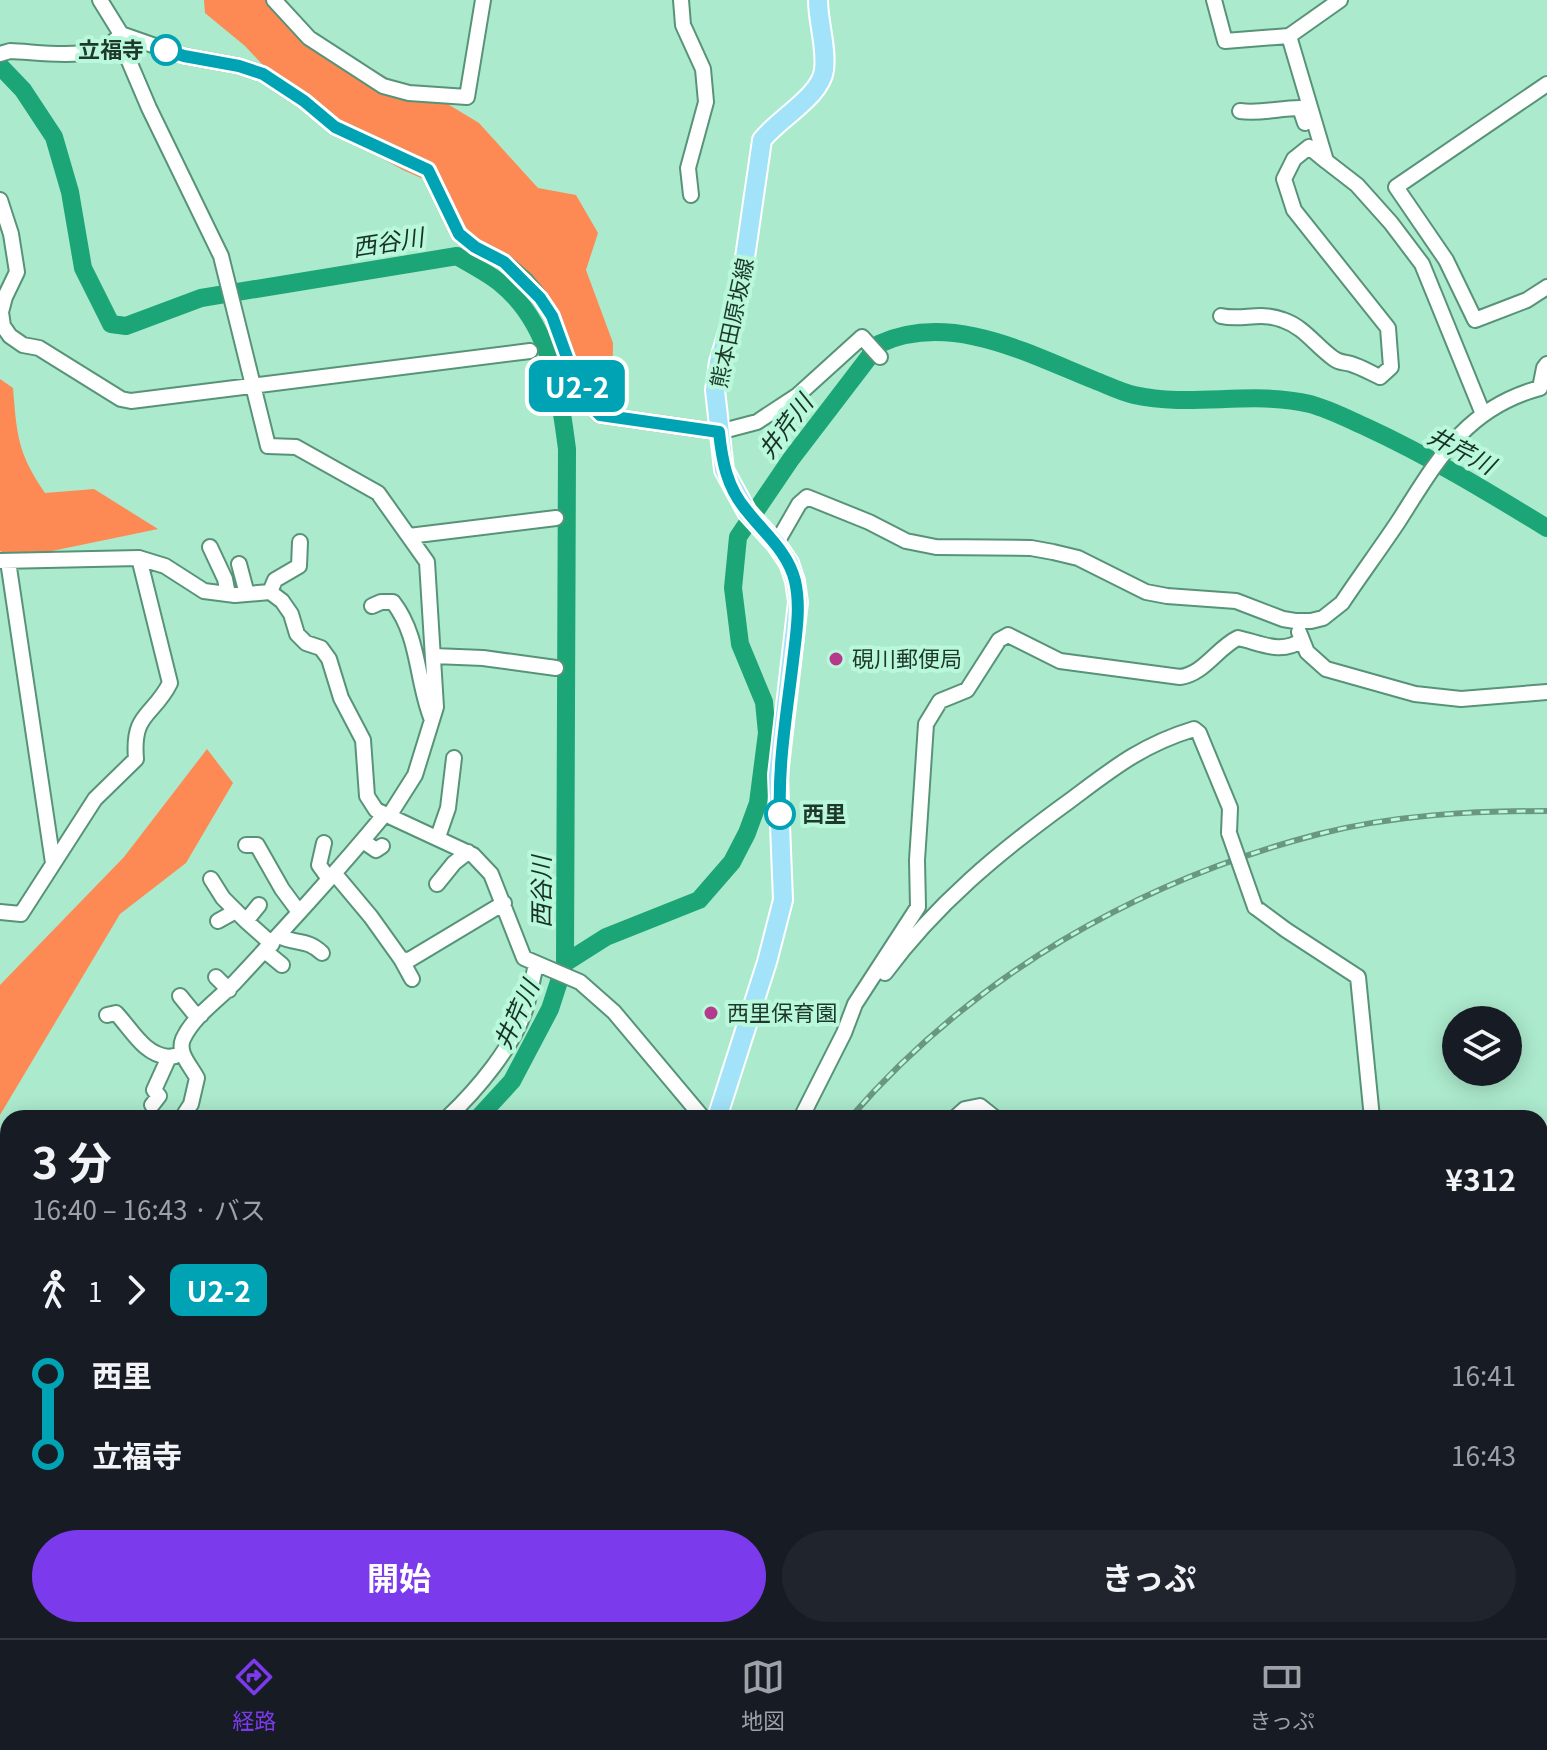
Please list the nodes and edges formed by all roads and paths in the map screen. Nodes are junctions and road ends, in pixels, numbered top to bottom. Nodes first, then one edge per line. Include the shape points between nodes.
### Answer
1 (100, 0) edge
2 (274, 0) edge
3 (483, 0) edge
4 (681, 0) edge
5 (818, 0) edge
6 (1214, 0) edge
7 (1340, 0) edge
8 (121, 34) junction
9 (1289, 36) junction
10 (3, 48) edge
11 (1547, 84) edge
12 (1240, 111) dead end
13 (1326, 161) junction
14 (691, 195) dead end
15 (0, 200) edge
16 (1547, 287) edge
17 (1221, 316) dead end
18 (530, 351) dead end
19 (880, 357) dead end
20 (1547, 364) edge
21 (252, 386) junction
22 (1544, 387) edge
23 (1483, 414) junction
24 (719, 432) junction
25 (556, 518) dead end
26 (409, 536) junction
27 (300, 542) dead end
28 (776, 544) junction
29 (210, 547) dead end
30 (139, 558) junction
31 (4, 561) edge
32 (239, 564) dead end
33 (270, 592) junction
34 (228, 594) junction
35 (247, 594) junction
36 (372, 606) dead end
37 (1295, 621) junction
38 (1302, 640) junction
39 (434, 656) junction
40 (556, 668) dead end
41 (1547, 692) edge
42 (432, 720) junction
43 (454, 758) dead end
44 (387, 815) junction
45 (438, 837) junction
46 (363, 841) junction
47 (324, 843) dead end
48 (246, 845) dead end
49 (382, 846) dead end
50 (468, 852) junction
51 (53, 863) junction
52 (332, 877) junction
53 (211, 879) dead end
54 (437, 884) dead end
55 (504, 903) junction
56 (259, 905) dead end
57 (0, 912) edge
58 (299, 912) junction
59 (241, 916) junction
60 (218, 921) dead end
61 (272, 944) junction
62 (322, 953) dead end
63 (401, 959) junction
64 (282, 965) dead end
65 (541, 967) junction
66 (216, 977) dead end
67 (412, 979) dead end
68 (229, 990) junction
69 (180, 996) dead end
70 (107, 1015) dead end
71 (201, 1015) junction
72 (844, 1033) junction
73 (176, 1056) junction
74 (152, 1105) dead end
75 (187, 1110) edge
76 (454, 1110) edge
77 (696, 1110) edge
78 (720, 1110) edge
79 (805, 1110) edge
80 (964, 1110) edge
81 (985, 1110) edge
82 (1371, 1110) edge

1 - 8 street
2 - 3 street via 309,38 383,86 467,97
4 - 14 street via 683,25 703,69 706,102 688,168
5 - 24 main road, 熊本田原坂線 via 824,72 819,85 773,127 758,153 749,244 715,390
6 - 9 street via 1225,41
7 - 9 street
8 - 10 street via 113,44 79,53
8 - 21 street via 149,108 221,256
8 - 24 street via 184,56 263,74 335,127 428,170 459,234 504,262 540,298 552,316 581,396 592,409 600,415
9 - 13 street
11 - 16 street via 1396,187 1446,260 1475,320
12 - 13 street via 1300,108 1310,140
13 - 17 street via 1309,147 1294,159 1284,179 1294,210 1388,328 1391,367 1380,377 1339,362 1286,320
13 - 23 street via 1357,185 1422,264
15 - 21 street via 17,272 1,312 10,336 121,399
18 - 21 street
19 - 24 street via 862,337 775,412
20 - 22 street
21 - 26 street via 268,446 296,447 378,493
22 - 23 street via 1514,395
23 - 37 street via 1446,448 1342,603 1323,618
24 - 28 main road, 熊本田原坂線 via 724,470
25 - 26 street
26 - 39 street via 427,562
27 - 33 street via 299,566 275,580
28 - 37 street via 807,497 906,541 1053,552 1078,558 1146,592 1236,601
28 - 78 main road, 熊本田原坂線 via 789,563 798,602 778,775 783,900
29 - 34 street
30 - 31 street
30 - 34 street via 165,566 204,591
30 - 51 street via 170,683 134,738 136,759 95,799
31 - 51 street
32 - 35 street
33 - 35 street
33 - 44 street via 291,614 297,634 329,659 341,698 363,740 367,796
34 - 35 street
36 - 42 street via 393,602 402,614 418,655
37 - 38 street
38 - 41 street via 1326,669 1415,694 1461,699
38 - 72 street via 1272,648 1238,638 1198,670 1180,677 1060,661 1008,635 999,640 967,690 940,701 926,724 918,907 855,1004
39 - 40 street
39 - 42 street
42 - 44 street via 415,775
43 - 45 street via 448,808
44 - 45 street
44 - 46 street
45 - 50 street
46 - 49 street via 376,850
46 - 52 street
47 - 52 street via 319,865
48 - 58 street via 257,845
50 - 54 street
50 - 55 street via 491,874
51 - 57 street via 21,914
52 - 58 street
52 - 63 street via 371,917
53 - 59 street
55 - 63 street via 409,960
55 - 65 street via 524,958
56 - 59 street
58 - 61 street
59 - 60 street
59 - 61 street
61 - 62 street via 311,943
61 - 64 street
61 - 68 street
63 - 67 street
65 - 76 street via 512,1038
65 - 77 street via 580,982 620,1018
66 - 68 street
68 - 71 street
69 - 71 street
70 - 73 street via 116,1013 148,1051
71 - 73 street
72 - 79 street
72 - 82 street, bridge via 919,930 964,883 1123,760 1194,729 1230,808 1229,833 1255,907 1358,977
73 - 74 street via 154,1090 159,1096
73 - 75 street via 197,1078
80 - 81 street

